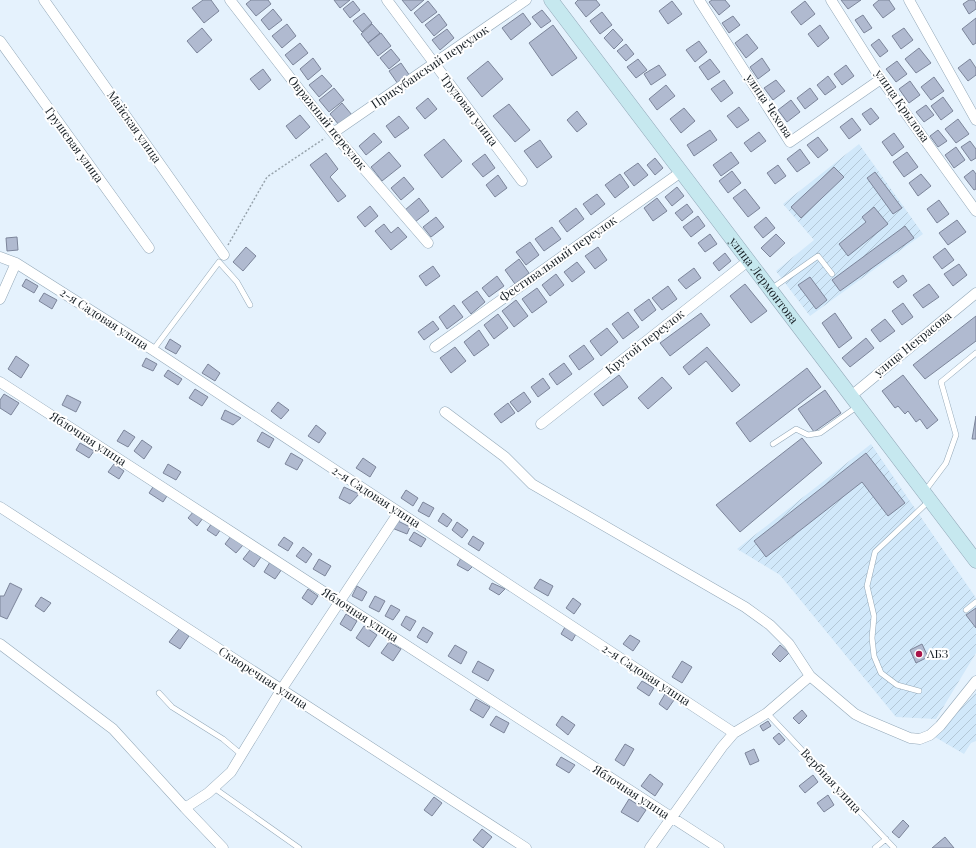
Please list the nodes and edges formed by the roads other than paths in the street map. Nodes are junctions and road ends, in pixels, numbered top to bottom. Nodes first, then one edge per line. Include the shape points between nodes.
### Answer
1 (44, 0) edge
2 (230, 0) edge
3 (386, 0) edge
4 (526, 0) edge
5 (551, 0) edge
6 (699, 0) edge
7 (831, 0) edge
8 (909, 0) edge
9 (0, 41) edge
10 (434, 64) junction
11 (882, 79) junction
12 (976, 120) edge
13 (333, 133) junction
14 (681, 172) junction
15 (522, 181) dead end
16 (976, 211) edge
17 (428, 243) dead end
18 (149, 248) dead end
19 (224, 255) road end
20 (0, 257) edge
21 (748, 261) junction
22 (16, 263) junction
23 (832, 274) dead end
24 (770, 290) junction
25 (976, 293) edge
26 (0, 299) edge
27 (250, 305) dead end
28 (435, 347) dead end
29 (153, 350) junction
30 (976, 353) edge
31 (0, 382) edge
32 (854, 401) junction
33 (445, 412) dead end
34 (541, 424) dead end
35 (773, 444) dead end
36 (927, 496) junction
37 (0, 507) edge
38 (399, 512) junction
39 (976, 561) edge
40 (339, 601) junction
41 (976, 602) edge
42 (966, 610) dead end
43 (0, 644) edge
44 (810, 676) junction
45 (976, 681) edge
46 (281, 690) junction
47 (919, 691) dead end
48 (159, 693) dead end
49 (767, 713) junction
50 (734, 733) junction
51 (242, 755) junction
52 (214, 788) junction
53 (185, 808) junction
54 (671, 818) junction
55 (886, 839) junction
56 (223, 848) edge
57 (299, 848) edge
58 (526, 848) edge
59 (650, 848) edge
60 (719, 848) edge
61 (875, 848) edge
62 (894, 848) edge

1 - 19 street, Майская улица
2 - 13 street, Овражный переулок
3 - 10 street, Трудовая улица
4 - 10 street, Прикубанский переулок
5 - 14 street, улица Лермонтова
6 - 11 street, улица Чехова via 790,142
7 - 11 street, улица Крылова
8 - 12 street
9 - 18 street, Грушевая улица
10 - 13 street, Прикубанский переулок
10 - 15 street, Трудовая улица
11 - 16 street, улица Крылова
13 - 17 street, Овражный переулок
14 - 21 street, улица Лермонтова
14 - 28 street, Фестивальный переулок
20 - 22 street, 2-я Садовая улица
21 - 24 street, улица Лермонтова
21 - 34 street, Крутой переулок
22 - 26 street
22 - 29 street, 2-я Садовая улица
23 - 24 lane via 818,256
24 - 32 street, улица Лермонтова
25 - 32 street, улица Некрасова
27 - 29 lane via 236,282 219,262
29 - 38 street, 2-я Садовая улица
30 - 36 lane via 941,382 956,435 946,463
31 - 40 street, Яблочная улица
32 - 35 lane via 820,434 808,435 796,429
32 - 36 street, улица Лермонтова
33 - 44 street via 505,457 532,484 745,607 770,625 789,644
36 - 39 street, улица Лермонтова
36 - 47 lane via 875,552 868,586 874,616 874,656 881,673 897,685
37 - 46 street, Скворечная улица
38 - 40 street
38 - 50 street, 2-я Садовая улица
40 - 46 street
40 - 54 street, Яблочная улица
41 - 42 lane
43 - 53 street via 113,729
44 - 45 street via 865,720 910,738 920,739 930,735 940,726
44 - 49 street
46 - 51 street
46 - 58 street, Скворечная улица
48 - 51 lane via 172,707 223,739
49 - 50 street
49 - 55 lane, Вербная улица
50 - 54 street
51 - 52 street via 231,772
52 - 53 street
52 - 57 lane
53 - 56 street
54 - 59 street
54 - 60 street, Яблочная улица
55 - 61 lane
55 - 62 lane, Вербная улица

